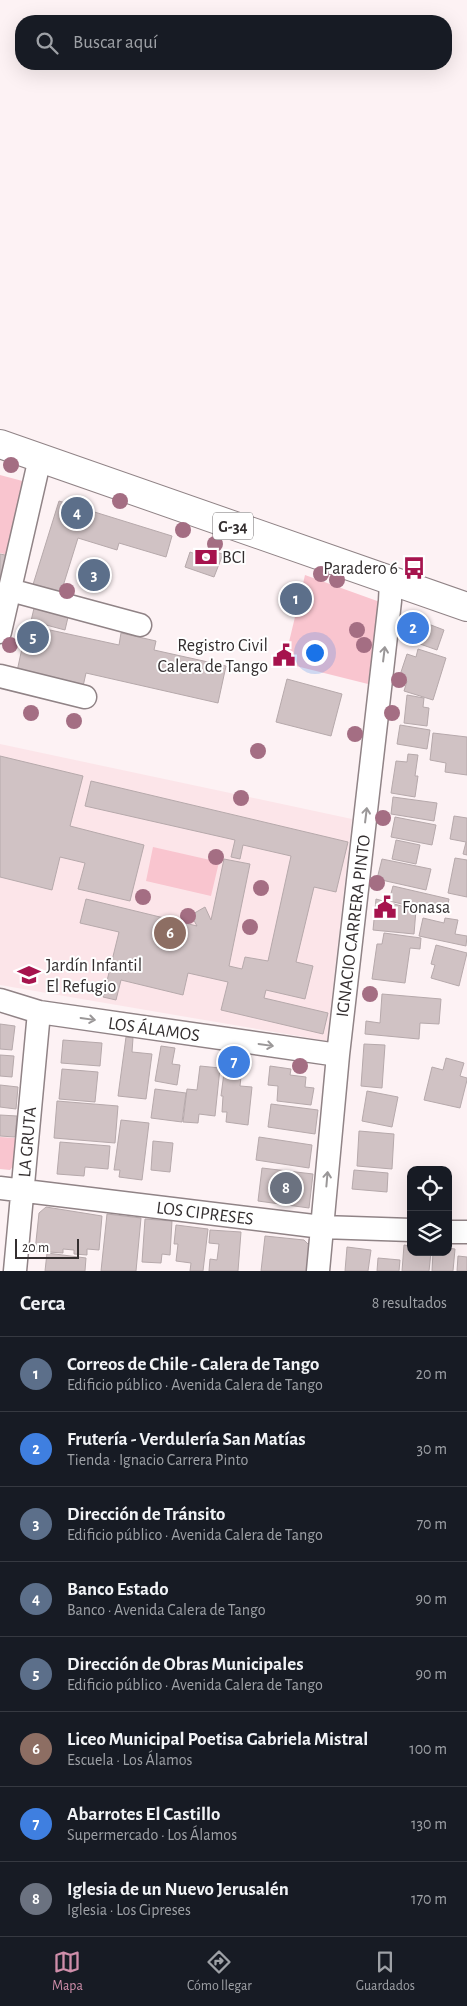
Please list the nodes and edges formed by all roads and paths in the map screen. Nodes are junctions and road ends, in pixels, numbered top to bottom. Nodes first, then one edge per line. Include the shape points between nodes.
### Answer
1 (0, 444) edge
2 (40, 458) junction
3 (391, 581) junction
4 (10, 590) junction
5 (467, 607) edge
6 (140, 625) dead end
7 (0, 632) edge
8 (0, 676) edge
9 (85, 697) dead end
10 (0, 1000) edge
11 (39, 1012) junction
12 (338, 1055) junction
13 (0, 1188) edge
14 (22, 1191) junction
15 (322, 1228) junction
16 (407, 1230) edge
17 (452, 1232) edge
18 (467, 1232) edge
19 (15, 1271) edge
20 (318, 1271) edge

1 - 2 main road, G-34
2 - 3 main road, G-34
2 - 4 street
3 - 5 main road, G-34
12 -> 3 street, IGNACIO CARRERA PINTO
4 - 6 street
4 - 7 street
8 - 9 street
10 - 11 street, LOS ÁLAMOS
11 -> 12 street, LOS ÁLAMOS
11 - 14 street, LA GRUTA
15 -> 12 street, IGNACIO CARRERA PINTO
13 - 14 street, LOS CIPRESES
14 - 15 street, LOS CIPRESES
14 - 19 street, LA GRUTA
15 - 16 street, LOS CIPRESES
15 - 20 street, IGNACIO CARRERA PINTO
17 - 18 street

